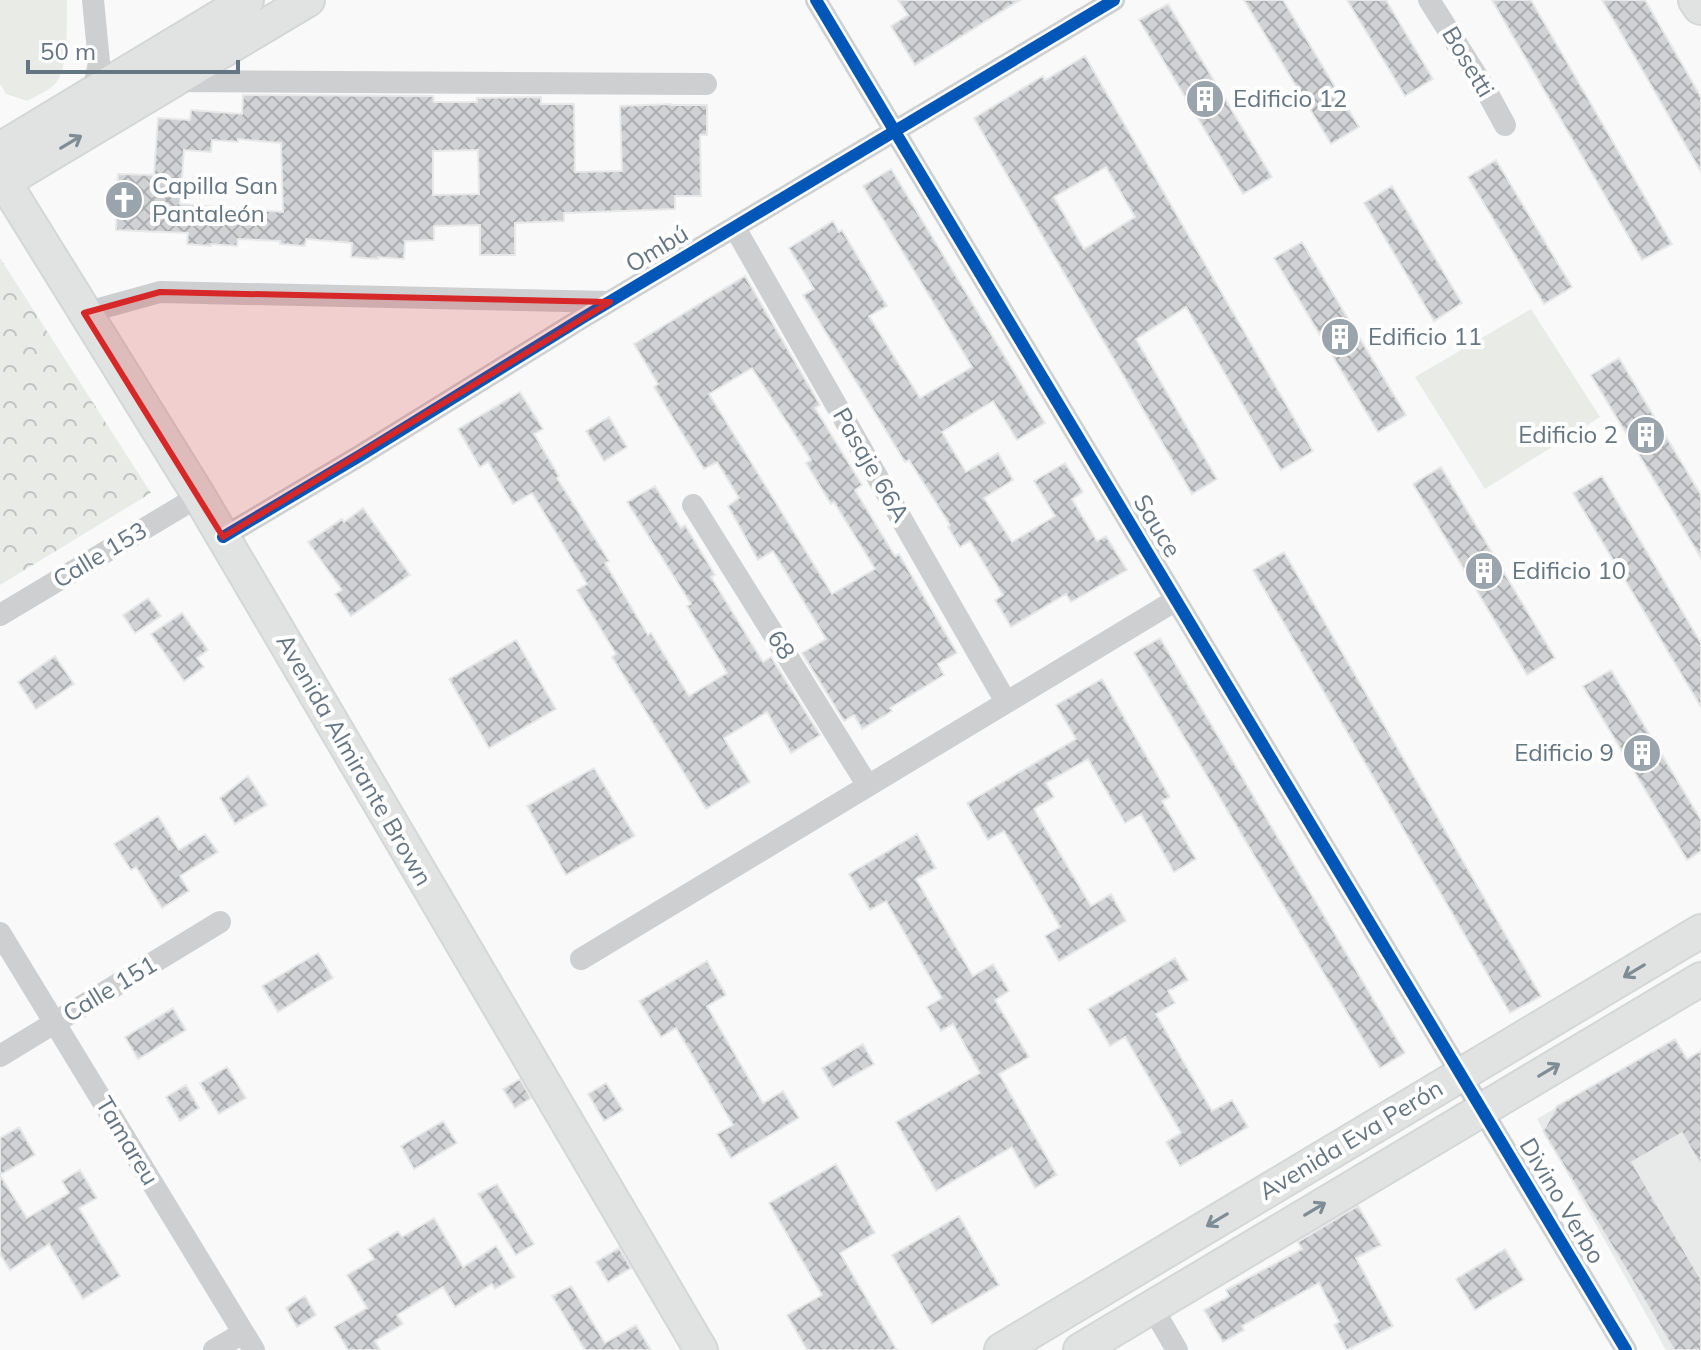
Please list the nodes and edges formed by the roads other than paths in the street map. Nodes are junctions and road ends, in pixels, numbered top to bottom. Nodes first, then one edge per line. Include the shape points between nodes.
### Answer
1 (93, 0) edge
2 (247, 0) edge
3 (308, 0) edge
4 (816, 0) edge
5 (1114, 0) edge
6 (1429, 0) edge
7 (1697, 0) edge
8 (1089, 6) edge
9 (1701, 6) edge
10 (173, 81) junction
11 (706, 84) dead end
12 (93, 93) junction
13 (1505, 125) dead end
14 (895, 132) junction
15 (0, 149) edge
16 (2, 179) edge
17 (735, 228) junction
18 (610, 302) junction
19 (84, 313) junction
20 (199, 496) junction
21 (693, 505) dead end
22 (223, 537) junction
23 (1176, 600) junction
24 (0, 615) edge
25 (1006, 702) junction
26 (868, 786) junction
27 (220, 922) dead end
28 (1701, 931) edge
29 (0, 933) edge
30 (581, 959) dead end
31 (1701, 979) edge
32 (54, 1023) junction
33 (0, 1056) edge
34 (1460, 1075) junction
35 (1482, 1110) junction
36 (1152, 1307) junction
37 (248, 1341) edge
38 (214, 1350) edge
39 (701, 1350) edge
40 (1001, 1350) edge
41 (1080, 1350) edge
42 (1177, 1350) edge
43 (1626, 1350) edge

1 - 12 street via 99,62
2 - 12 street
3 - 10 street
4 - 14 street, Sauce
5 - 8 street, Ombú
6 - 13 street, Bosetti
7 - 9 main road
8 - 14 street, Ombú
10 - 11 street
16 -> 10 street
12 - 15 street
14 - 17 street, Ombú
14 - 23 street, Sauce
16 - 19 street, Avenida Almirante Brown
17 - 18 street, Ombú
17 - 25 street, Pasaje 66A
18 - 19 street via 160,292
18 - 22 street, Ombú
19 - 20 street, Avenida Almirante Brown
20 - 22 street, Avenida Almirante Brown
20 - 24 street, Calle 153
21 - 26 street, 68
22 - 39 street, Avenida Almirante Brown
23 - 25 street
23 - 34 street, Sauce
25 - 26 street
26 - 30 street
27 - 32 street, Calle 151
28 -> 34 street, Avenida Eva Perón
29 - 32 street, Tamareu
35 -> 31 street, Avenida Eva Perón
32 - 33 street, Calle 151
32 - 37 street, Tamareu
34 - 35 street, Divino Verbo
34 -> 40 street, Avenida Eva Perón
36 -> 35 street, Avenida Eva Perón
35 - 43 street, Divino Verbo
36 - 41 street, Avenida Eva Perón
36 - 42 street
37 - 38 street

